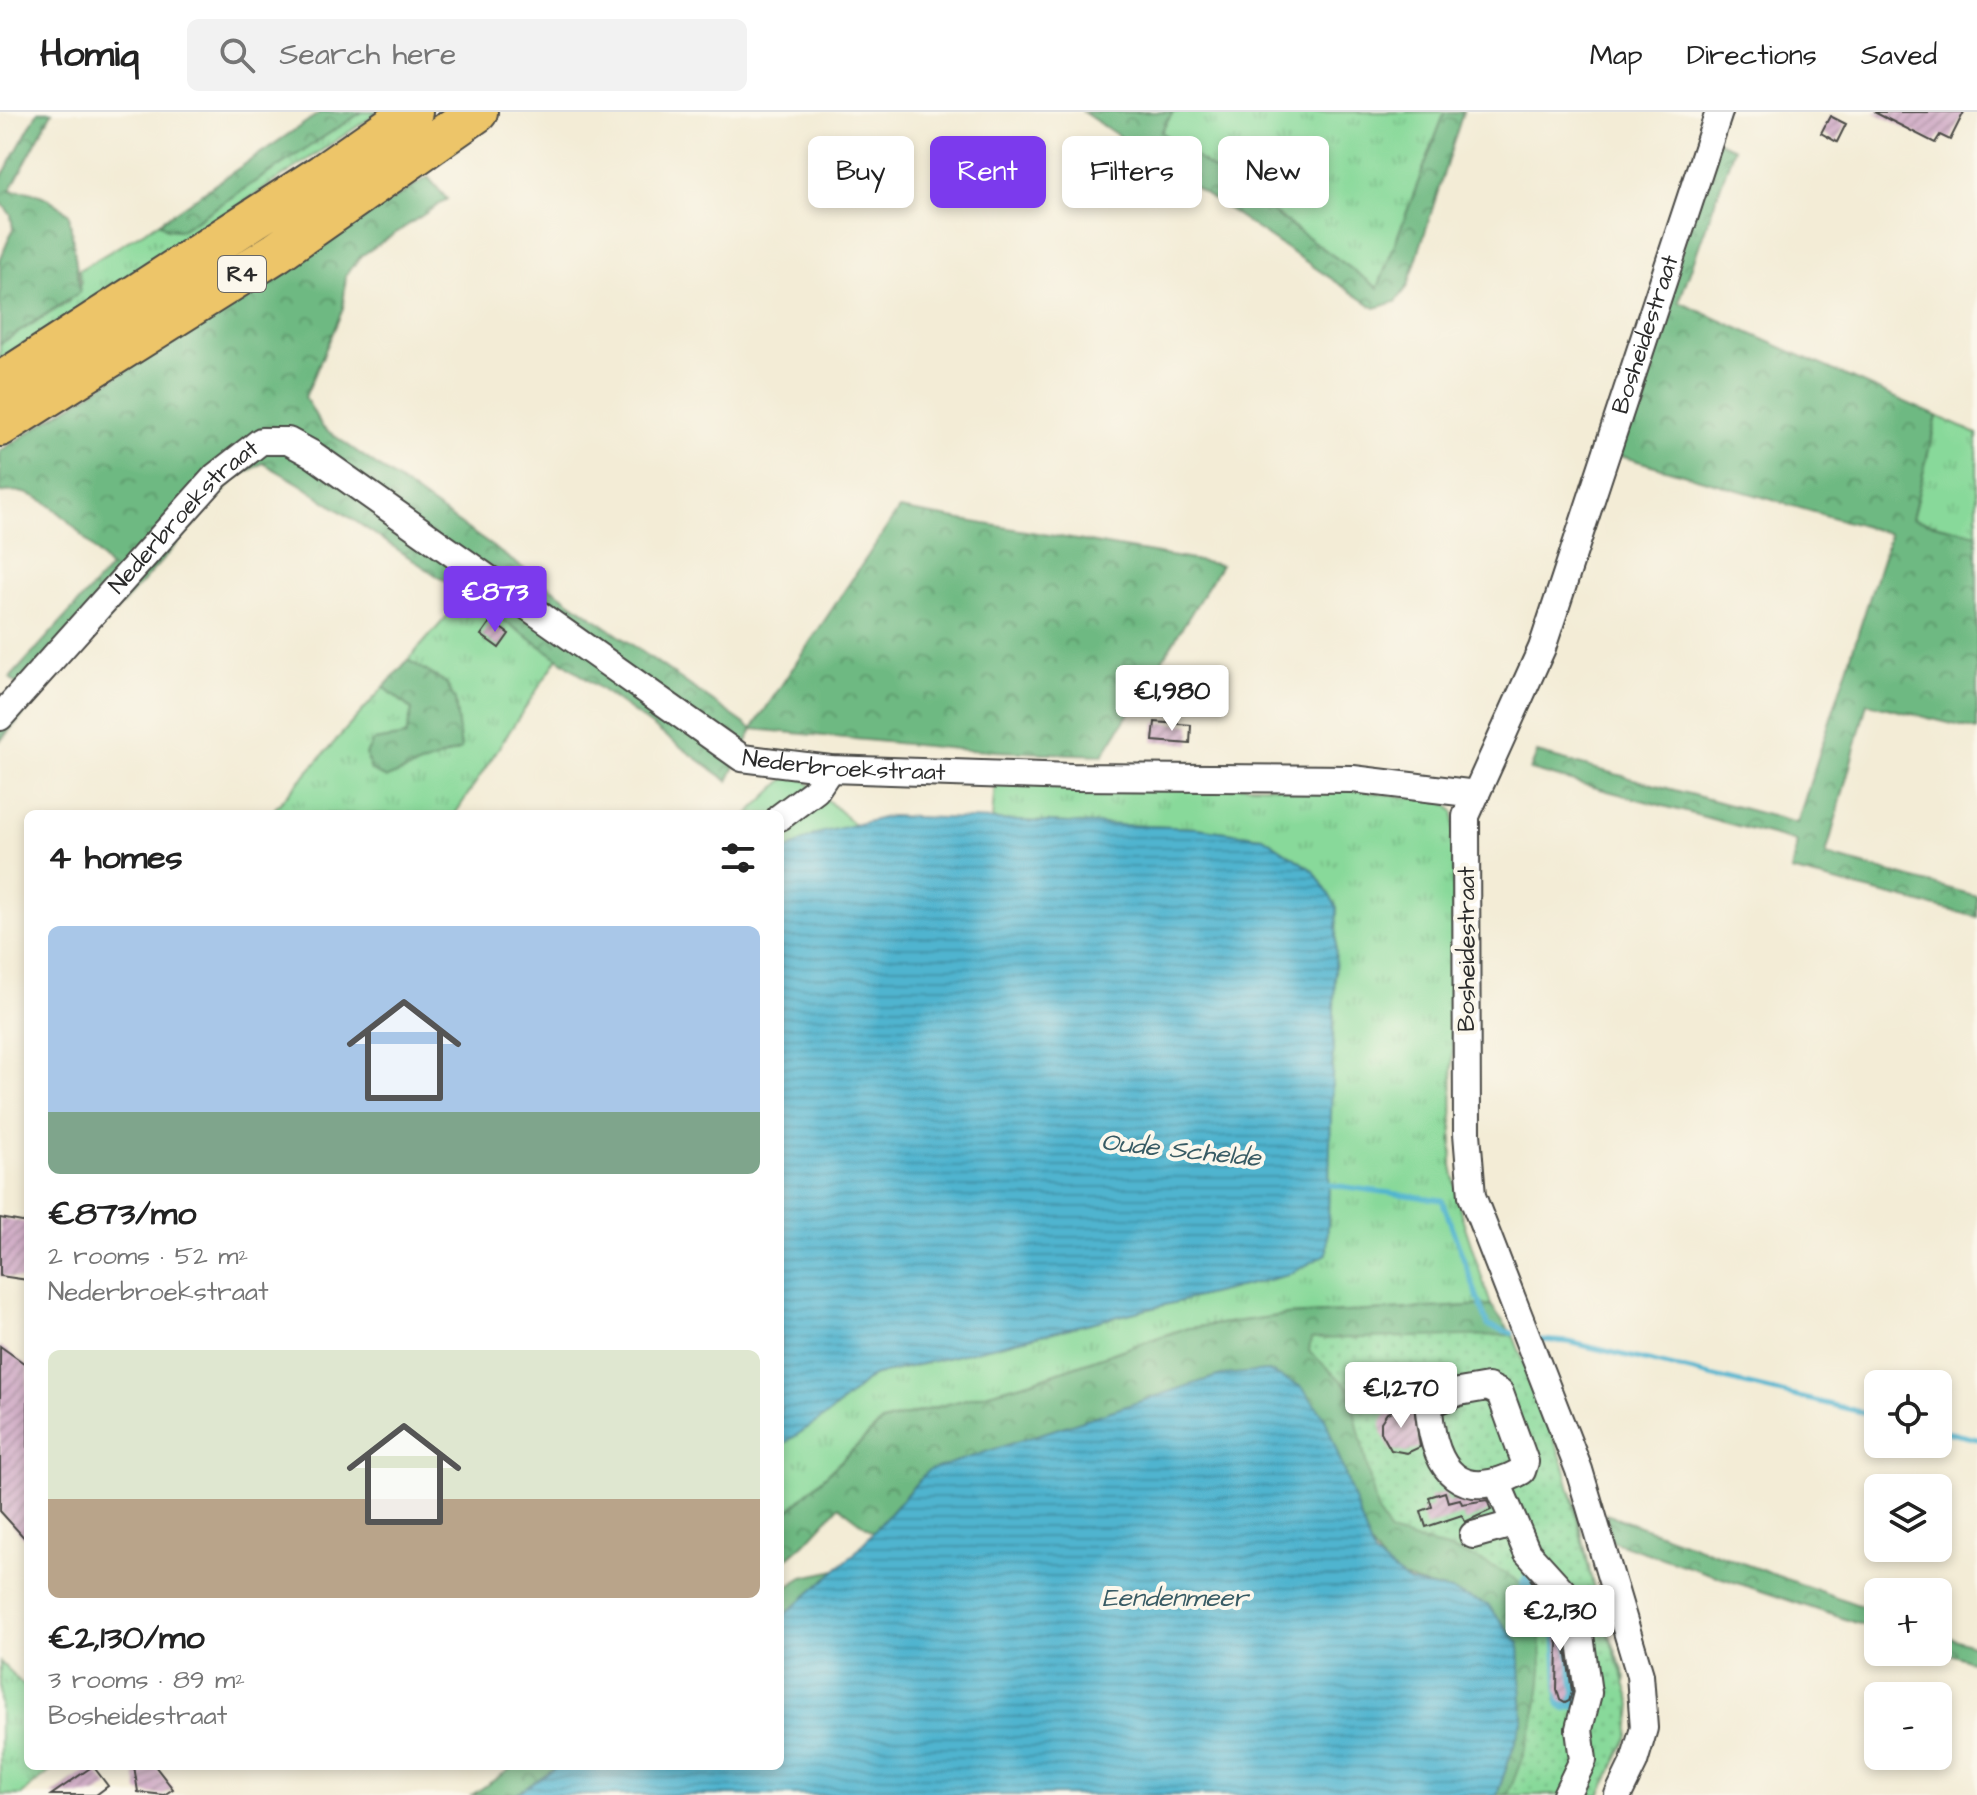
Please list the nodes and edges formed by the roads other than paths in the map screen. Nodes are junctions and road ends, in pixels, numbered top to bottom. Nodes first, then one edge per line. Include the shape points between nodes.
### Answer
1 (412, 112) edge
2 (477, 112) edge
3 (1719, 112) edge
4 (0, 383) edge
5 (0, 426) edge
6 (0, 717) edge
7 (830, 769) junction
8 (1476, 794) junction
9 (784, 814) edge
10 (1497, 1482) dead end
11 (1513, 1524) junction
12 (1473, 1535) dead end
13 (1566, 1795) edge
14 (1618, 1795) edge

1 - 4 highway, R4
2 - 5 highway, R4 via 277,252
3 - 8 street, Bosheidestraat via 1542,648
6 - 7 street, Nederbroekstraat via 216,476 261,441 288,441 742,758
7 - 8 street, Nederbroekstraat via 1353,779
7 - 9 street via 816,790
8 - 14 street, Bosheidestraat via 1466,816 1467,1133 1472,1196 1579,1470 1640,1675 1644,1728
10 - 11 street
11 - 12 street
11 - 13 street via 1527,1552 1576,1606 1588,1693 1579,1729 1583,1760

